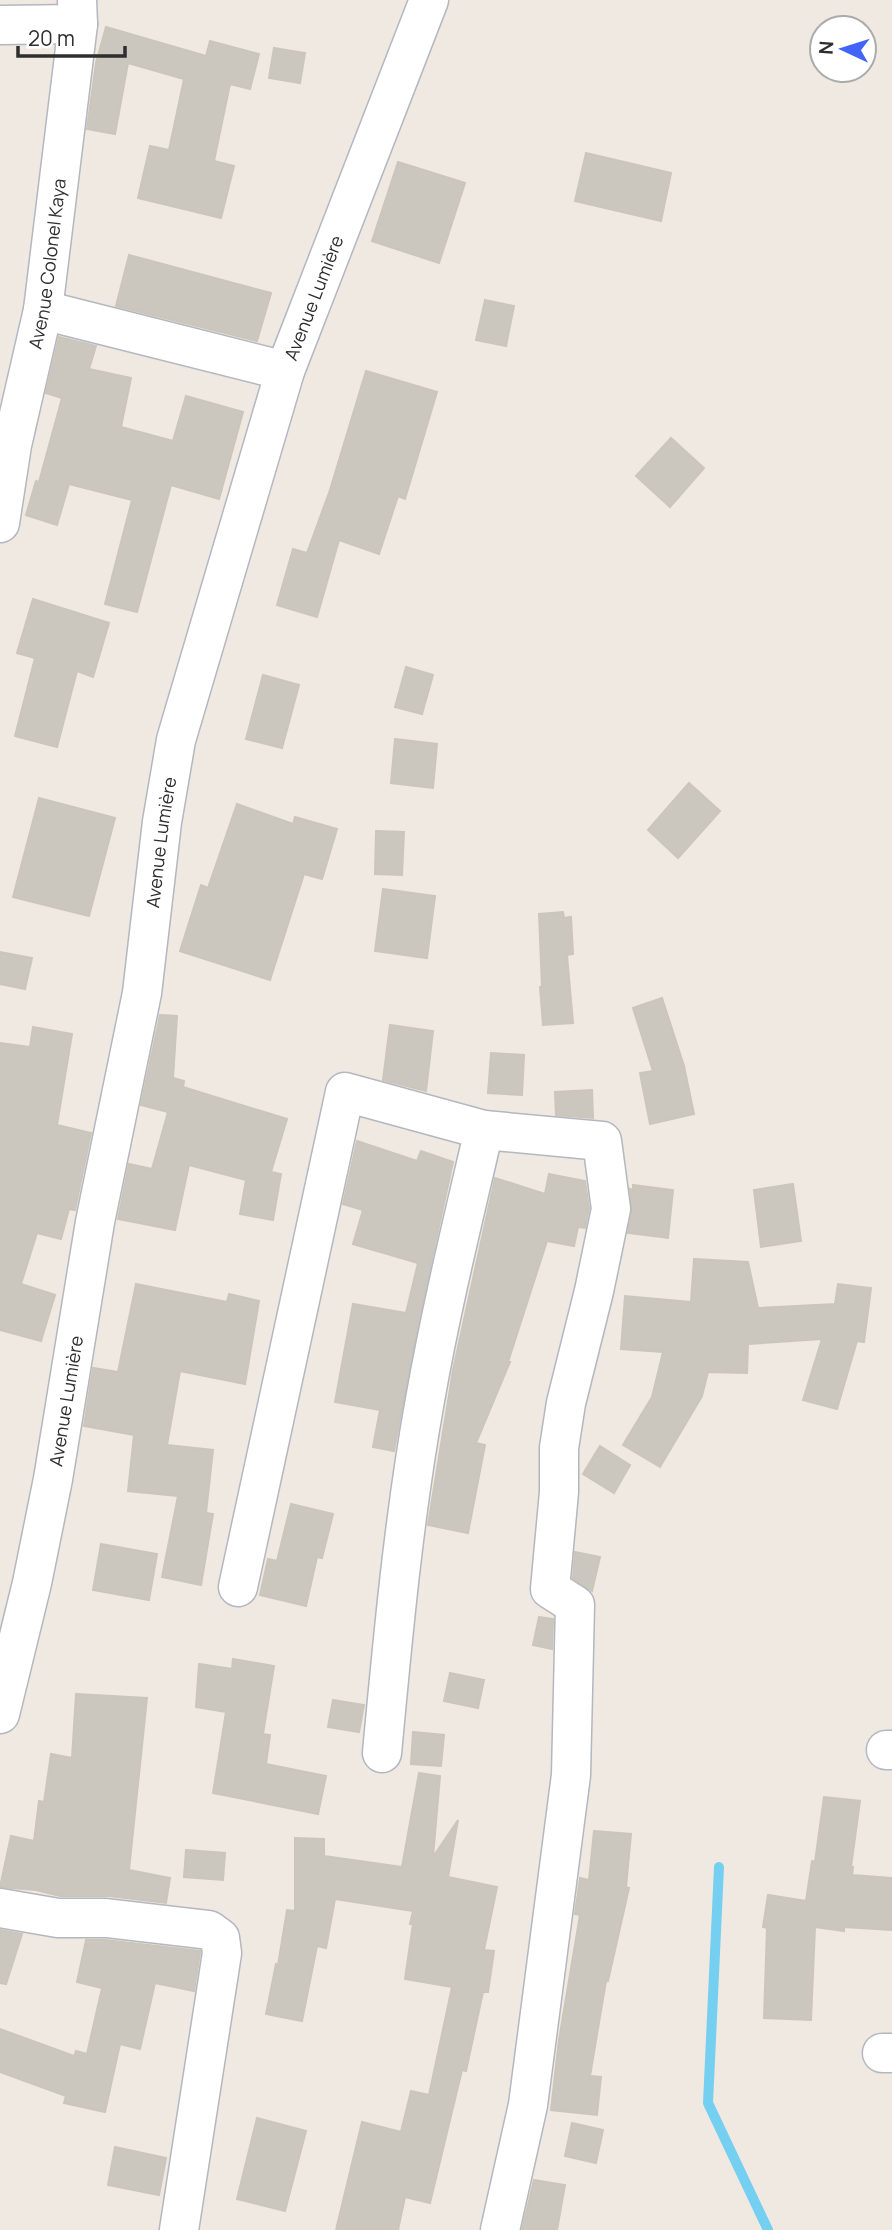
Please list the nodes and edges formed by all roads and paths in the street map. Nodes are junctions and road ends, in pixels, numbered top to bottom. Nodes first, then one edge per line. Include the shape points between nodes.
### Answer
1 (429, 0) edge
2 (78, 12) edge
3 (0, 25) edge
4 (43, 310) junction
5 (285, 372) junction
6 (0, 523) edge
7 (484, 1130) junction
8 (238, 1587) dead end
9 (0, 1714) edge
10 (382, 1752) dead end
11 (0, 1908) edge
12 (179, 2230) edge
13 (500, 2230) edge

1 - 5 street, Avenue Lumière
2 - 3 street
2 - 4 street, Avenue Colonel Kaya
4 - 5 street
4 - 6 street, Avenue Colonel Kaya via 12,445
5 - 9 street, Avenue Lumière via 176,740 142,993 32,1583
7 - 8 street via 345,1092
7 - 10 street via 425,1401 399,1576
7 - 13 street via 602,1140 611,1209 559,1448 550,1589 575,1605 571,1775 528,2105
11 - 12 street via 58,1918 209,1930 220,1938 222,1953

